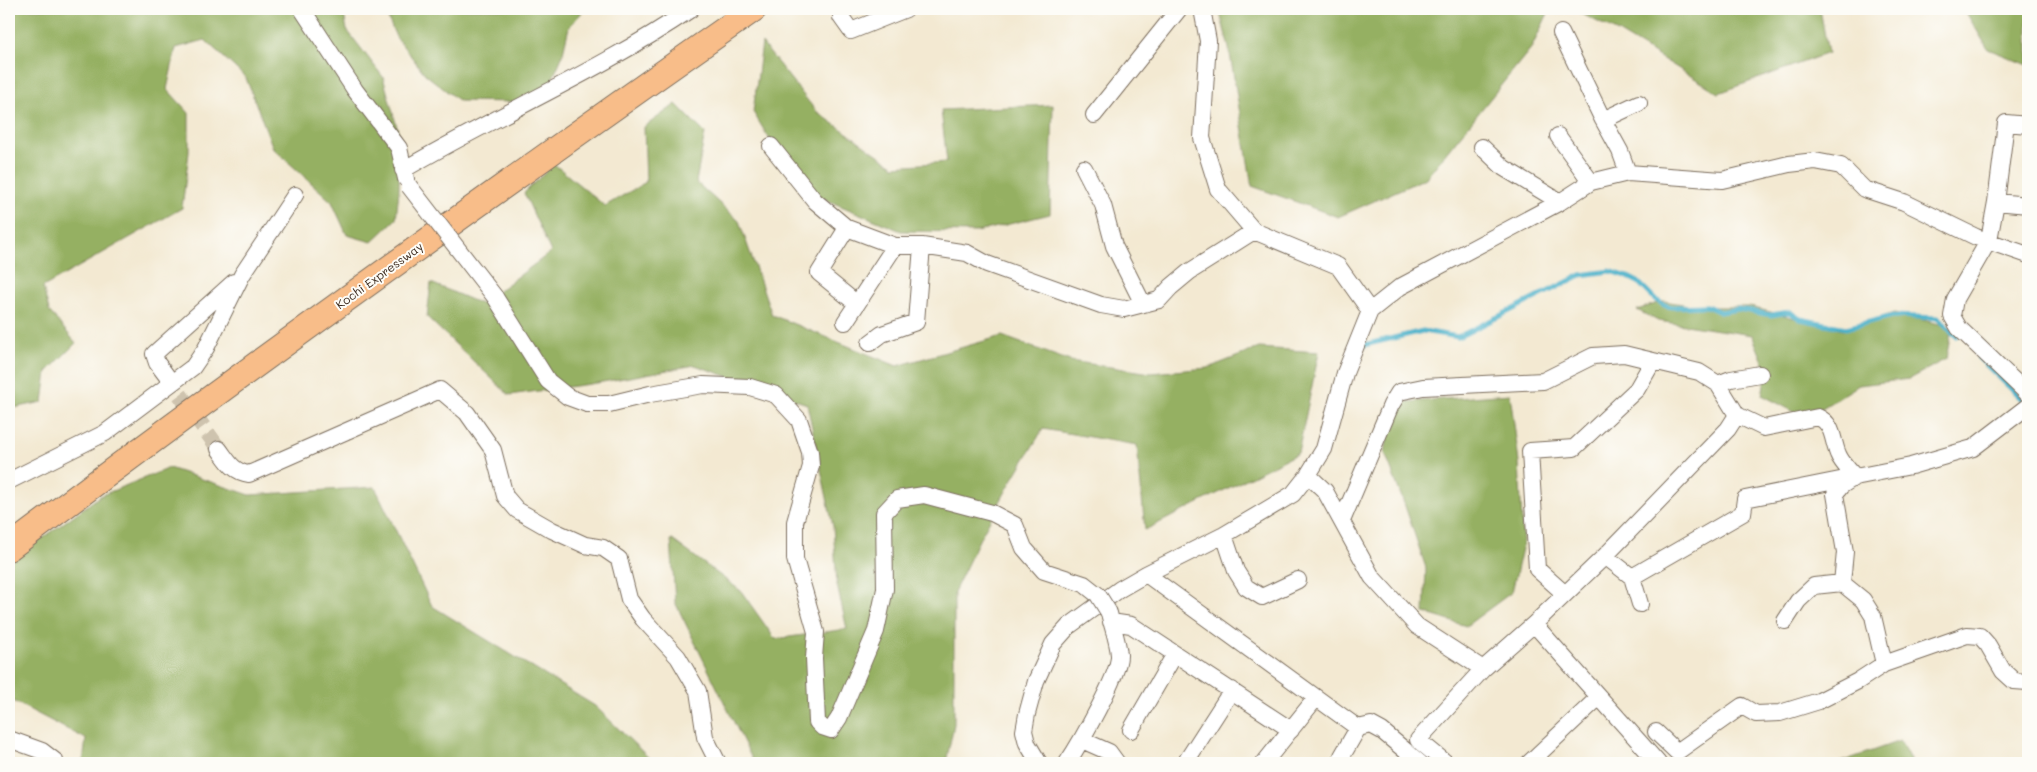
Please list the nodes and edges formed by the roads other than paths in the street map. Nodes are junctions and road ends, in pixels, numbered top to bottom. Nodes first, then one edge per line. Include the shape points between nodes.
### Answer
1 (302, 9) edge
2 (691, 9) edge
3 (729, 9) edge
4 (754, 9) edge
5 (906, 9) edge
6 (1179, 9) edge
7 (1202, 9) edge
8 (841, 18) dead end
9 (1561, 34) dead end
10 (1639, 103) dead end
11 (1094, 115) dead end
12 (1603, 120) junction
13 (2028, 125) edge
14 (1558, 136) dead end
15 (771, 146) dead end
16 (1482, 147) dead end
17 (1084, 168) dead end
18 (1628, 173) junction
19 (406, 178) junction
20 (1591, 182) junction
21 (295, 195) dead end
22 (1560, 202) junction
23 (1996, 202) junction
24 (2028, 205) edge
25 (847, 228) junction
26 (1254, 232) junction
27 (1989, 240) junction
28 (895, 246) junction
29 (922, 246) junction
30 (2028, 255) edge
31 (242, 275) junction
32 (857, 304) junction
33 (1143, 304) junction
34 (1370, 311) junction
35 (845, 322) dead end
36 (870, 343) dead end
37 (1653, 362) junction
38 (1760, 374) dead end
39 (166, 375) tunnel mouth
40 (1718, 384) junction
41 (2028, 394) edge
42 (2028, 406) edge
43 (1737, 415) junction
44 (219, 448) tunnel mouth
45 (1308, 475) junction
46 (1854, 477) junction
47 (9, 481) edge
48 (1342, 521) junction
49 (9, 529) edge
50 (1224, 535) junction
51 (9, 548) edge
52 (1606, 556) junction
53 (1146, 574) junction
54 (1632, 577) junction
55 (1298, 580) dead end
56 (1842, 583) junction
57 (1565, 594) junction
58 (1640, 604) dead end
59 (1110, 617) junction
60 (1785, 620) dead end
61 (1534, 624) junction
62 (1175, 654) junction
63 (1884, 664) junction
64 (1484, 669) junction
65 (2028, 682) edge
66 (1232, 690) junction
67 (1599, 696) junction
68 (1316, 698) junction
69 (1358, 728) junction
70 (1131, 730) dead end
71 (1291, 730) junction
72 (1656, 732) dead end
73 (9, 739) edge
74 (1082, 740) junction
75 (1339, 761) edge
76 (55, 763) edge
77 (718, 763) edge
78 (1039, 763) edge
79 (1067, 763) edge
80 (1120, 763) edge
81 (1185, 763) edge
82 (1264, 763) edge
83 (1420, 763) edge
84 (1446, 763) edge
85 (1529, 763) edge
86 (1658, 763) edge

1 - 19 street via 355,90 399,148
2 - 19 street via 654,34 441,148
3 - 49 highway, Kochi Expressway via 550,134
4 - 51 highway, Kochi Expressway via 502,185
5 - 8 street via 851,31
6 - 11 street
7 - 26 street via 1208,41 1202,138 1218,188
9 - 12 street
10 - 12 street
12 - 18 street
13 - 23 street via 2006,122
14 - 20 street
15 - 25 street via 815,201
16 - 22 street via 1504,168
17 - 33 street via 1103,205 1114,246
18 - 20 street
18 - 27 street via 1722,180 1814,161 1841,166 1864,189 1904,202
19 - 59 street, bridge via 495,297 548,381 568,397 587,404 609,404 703,385 750,387 776,395 799,420 810,452 811,466 795,522 795,559 816,632 817,722 822,727 831,730 839,718 876,631 885,589 884,513 897,499 924,495 992,514 1014,525 1024,548 1044,570 1084,584 1098,595
20 - 22 street
21 - 31 street
22 - 34 street via 1400,287
23 - 24 street
23 - 27 street
25 - 28 street
25 - 32 street via 819,273
26 - 33 street via 1189,272 1159,300
26 - 34 street via 1338,266
27 - 30 street
27 - 41 street via 1954,299 1952,316 1959,328
28 - 29 street
28 - 32 street
29 - 33 street via 967,253 987,264 1101,305 1124,309
29 - 36 street via 916,322 882,334
31 - 39 street via 154,354
31 - 47 street via 206,348 193,367 105,433
32 - 35 street
34 - 45 street via 1345,373 1324,449
37 - 40 street via 1699,372
37 - 48 street via 1624,354 1593,356 1543,381 1423,387 1399,392
37 - 57 street via 1637,389 1574,448 1530,451 1536,569
38 - 40 street
40 - 43 street
42 - 46 street via 1973,448 1911,466
43 - 46 street via 1764,428 1818,417 1826,421 1838,455
43 - 52 street
44 - 77 street via 232,468 249,474 440,390 467,413 493,450 505,496 517,510 552,530 585,545 603,548 620,559 629,599 678,657 698,691 706,737
45 - 48 street via 1325,491
45 - 50 street via 1293,494
46 - 54 street via 1745,499 1742,512
46 - 56 street via 1836,494 1846,552
48 - 64 street via 1372,577 1417,626
50 - 53 street
50 - 55 street via 1236,571 1246,587 1262,597
52 - 54 street
52 - 57 street
53 - 68 street
53 - 78 street via 1069,626 1054,644 1036,682 1024,731 1027,744
54 - 58 street
56 - 60 street via 1814,586
56 - 63 street via 1864,600 1874,616
57 - 61 street
59 - 62 street via 1131,625
59 - 74 street via 1119,656 1116,670
61 - 64 street
61 - 67 street
62 - 66 street
62 - 70 street
63 - 65 street via 1966,635 1980,636 2003,671 2014,681
63 - 72 street via 1818,701 1780,714 1756,714 1742,706 1677,752
64 - 84 street via 1418,740
66 - 71 street
66 - 81 street
67 - 85 street
67 - 86 street
68 - 69 street
68 - 71 street
69 - 75 street
69 - 83 street via 1371,725 1382,731
71 - 82 street
73 - 76 street via 42,751
74 - 79 street
74 - 80 street via 1109,752

